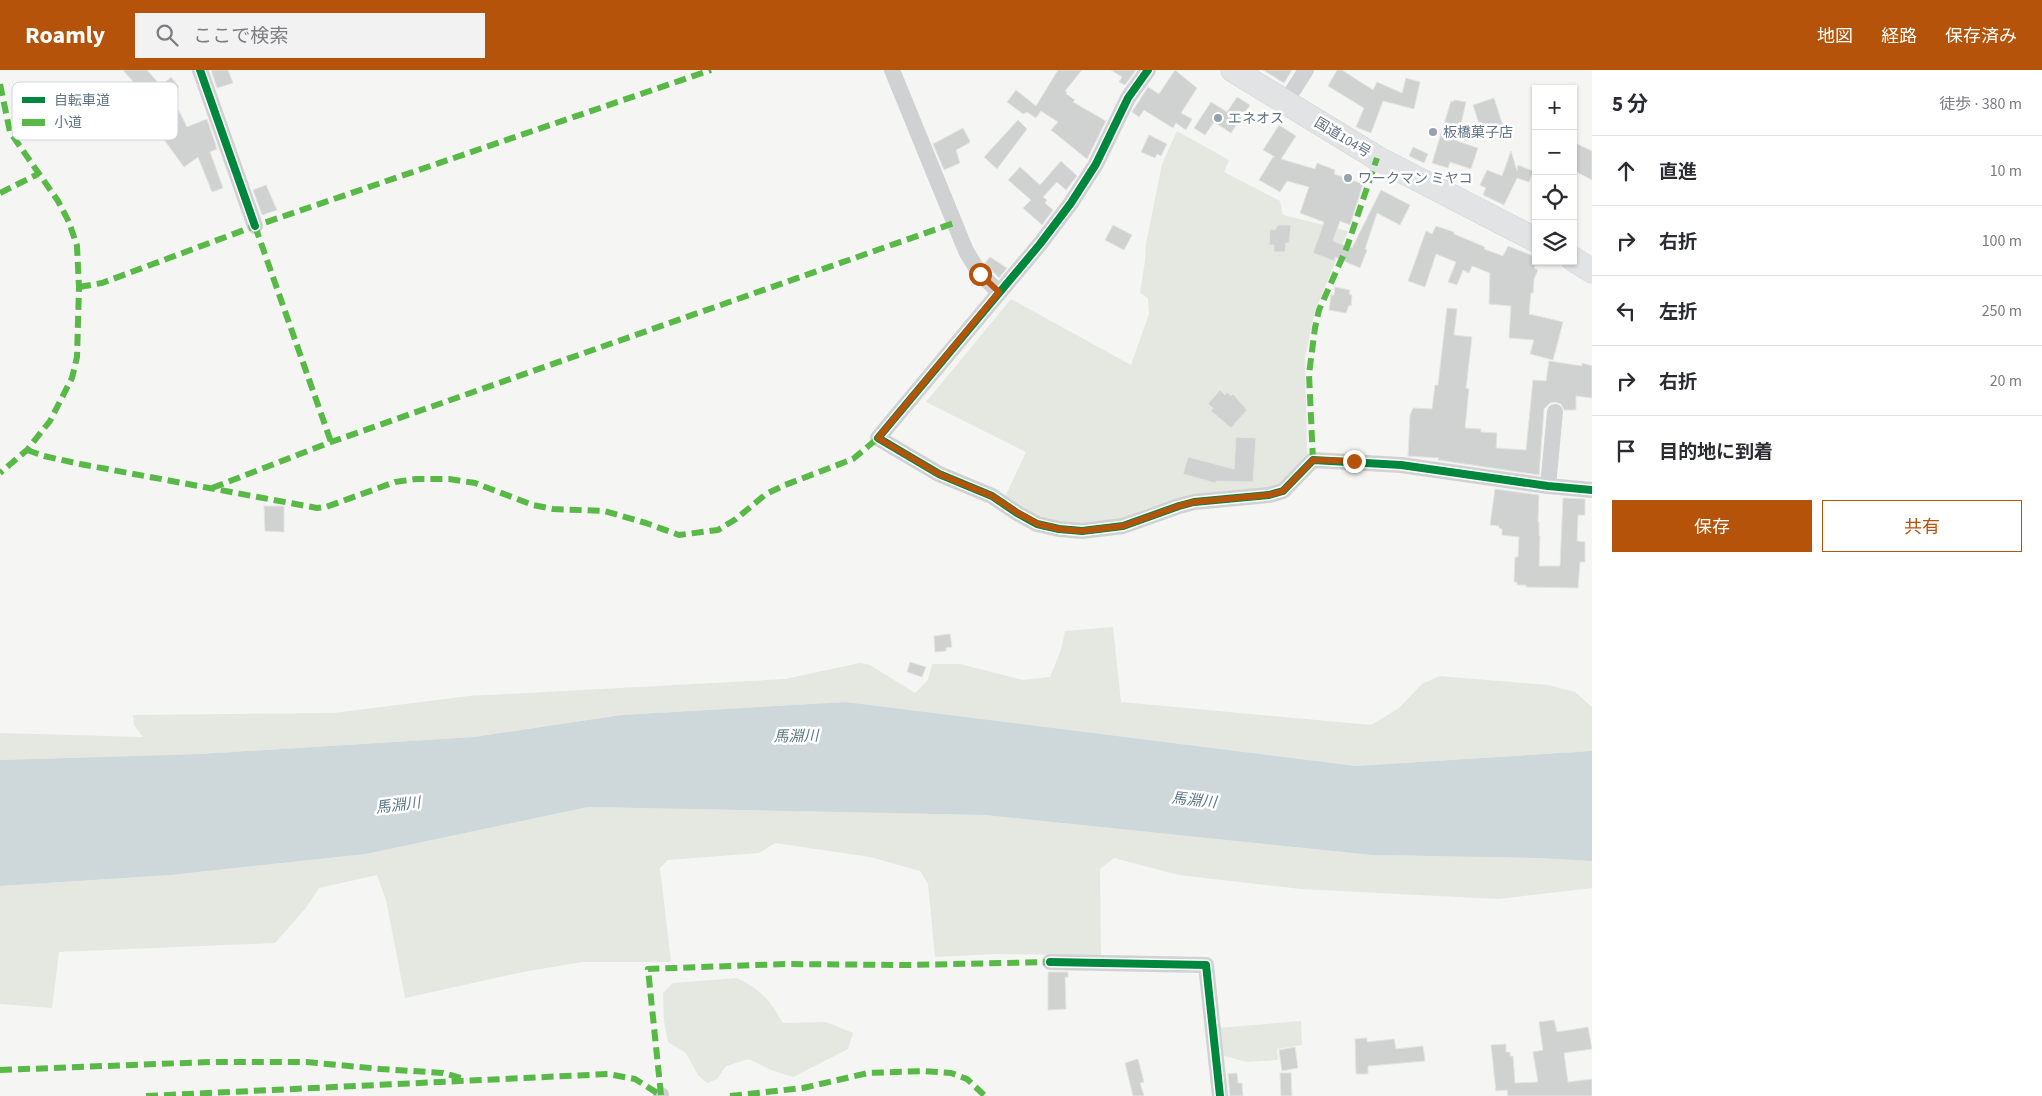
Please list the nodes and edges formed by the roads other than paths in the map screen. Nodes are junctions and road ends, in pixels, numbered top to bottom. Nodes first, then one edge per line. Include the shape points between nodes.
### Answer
1 (200, 70) edge
2 (892, 70) edge
3 (1148, 70) edge
4 (1233, 70) edge
5 (1306, 70) edge
6 (1285, 103) junction
7 (254, 226) dead end
8 (1532, 238) edge
9 (1577, 261) edge
10 (1592, 270) edge
11 (999, 292) junction
12 (1554, 412) dead end
13 (1548, 486) junction
14 (1592, 490) edge
15 (1050, 962) dead end
16 (1220, 1096) edge

1 - 7 street
2 - 11 street via 966,251 980,274
3 - 11 street via 1128,98 1096,164 1071,203
4 - 6 highway, 国道104号
5 - 6 street
6 - 8 highway, 国道104号 via 1377,158
9 - 10 highway
11 - 13 street via 878,438 939,474 992,496 1038,524 1082,531 1108,529 1194,502 1269,495 1283,491 1313,460 1401,465
12 - 13 street
13 - 14 street
15 - 16 street via 1206,965

